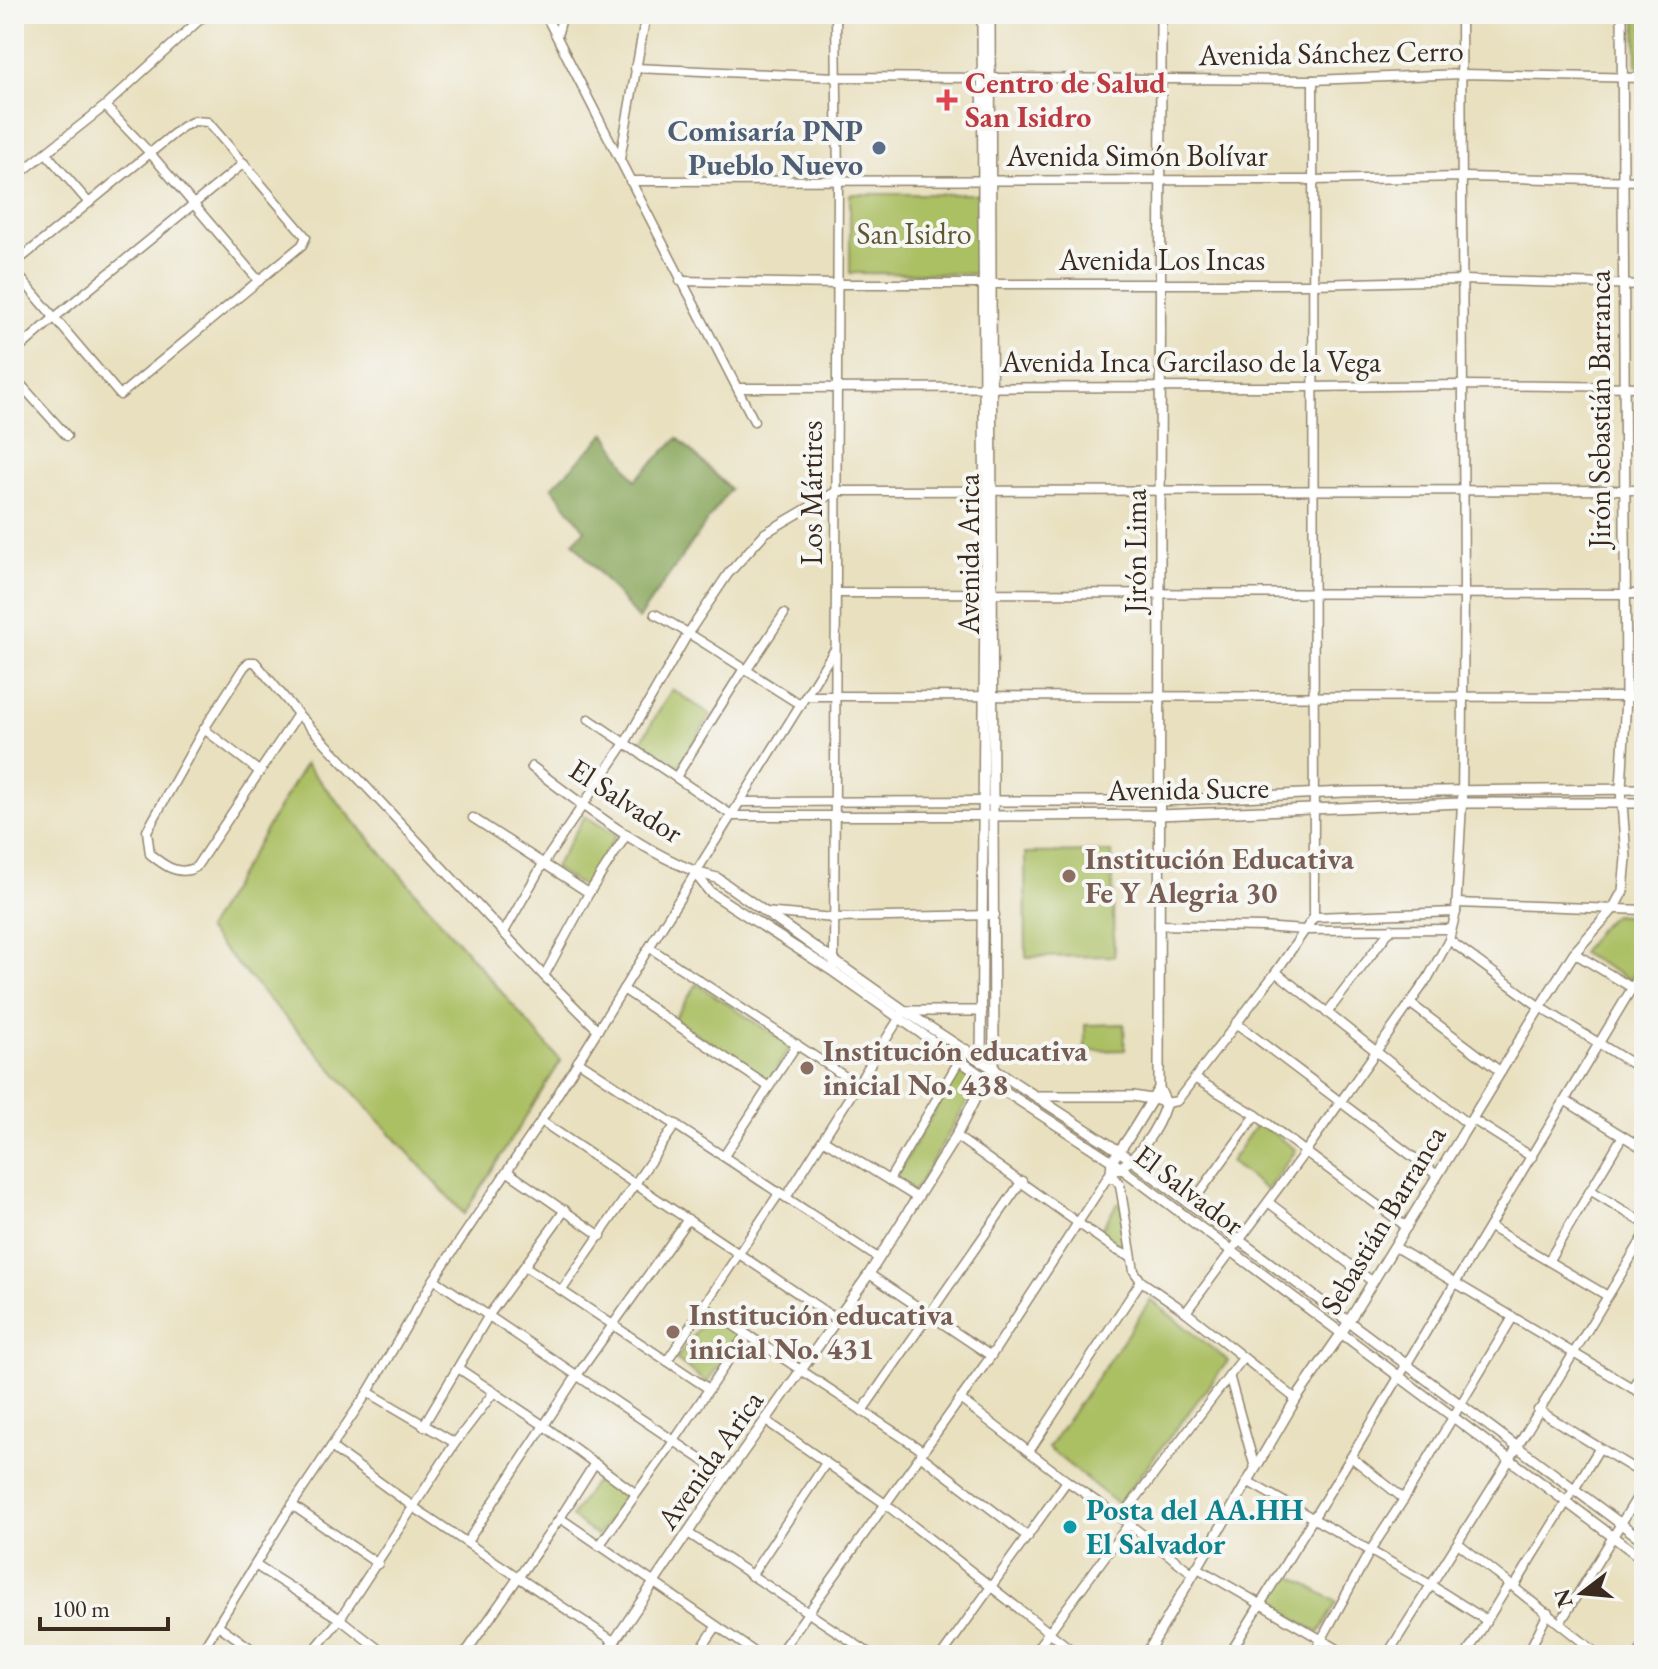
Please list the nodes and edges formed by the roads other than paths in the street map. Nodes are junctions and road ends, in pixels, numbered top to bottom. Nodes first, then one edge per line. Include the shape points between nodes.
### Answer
1 (206, 14) edge
2 (545, 14) edge
3 (563, 14) edge
4 (646, 14) edge
5 (836, 14) edge
6 (982, 14) edge
7 (990, 14) edge
8 (1161, 14) edge
9 (1461, 14) edge
10 (1622, 14) edge
11 (557, 36) junction
12 (635, 68) junction
13 (1462, 74) junction
14 (836, 77) junction
15 (986, 77) junction
16 (1644, 78) edge
17 (1162, 79) junction
18 (1622, 79) junction
19 (1313, 80) junction
20 (105, 106) junction
21 (46, 153) junction
22 (150, 153) junction
23 (620, 160) junction
24 (244, 163) junction
25 (1462, 177) junction
26 (14, 178) edge
27 (1314, 180) junction
28 (630, 181) junction
29 (838, 181) junction
30 (987, 181) junction
31 (1160, 181) junction
32 (1623, 181) junction
33 (1644, 181) edge
34 (89, 203) junction
35 (194, 205) junction
36 (14, 264) edge
37 (14, 270) edge
38 (1463, 280) junction
39 (259, 281) junction
40 (680, 281) junction
41 (837, 284) junction
42 (988, 284) junction
43 (1160, 284) junction
44 (1314, 284) junction
45 (1623, 284) junction
46 (1644, 285) edge
47 (54, 318) junction
48 (14, 353) edge
49 (14, 377) edge
50 (1461, 385) junction
51 (988, 386) junction
52 (836, 387) junction
53 (1313, 387) junction
54 (1624, 387) junction
55 (1644, 387) edge
56 (739, 388) junction
57 (1160, 388) junction
58 (754, 421) dead end
59 (67, 436) dead end
60 (988, 489) junction
61 (1160, 489) junction
62 (1313, 490) junction
63 (1462, 490) junction
64 (1625, 490) junction
65 (1644, 490) edge
66 (837, 491) junction
67 (1314, 592) junction
68 (836, 593) junction
69 (989, 593) junction
70 (1160, 593) junction
71 (1464, 594) junction
72 (1626, 594) junction
73 (1644, 594) edge
74 (655, 614) dead end
75 (784, 614) dead end
76 (689, 632) junction
77 (835, 649) junction
78 (744, 670) junction
79 (835, 697) junction
80 (989, 697) junction
81 (1314, 697) junction
82 (1463, 697) junction
83 (1626, 697) junction
84 (1644, 697) edge
85 (1161, 698) junction
86 (804, 700) junction
87 (298, 714) junction
88 (589, 719) dead end
89 (204, 729) junction
90 (625, 743) junction
91 (532, 767) dead end
92 (260, 772) junction
93 (676, 777) junction
94 (1621, 789) junction
95 (1644, 789) edge
96 (1462, 790) junction
97 (1313, 793) junction
98 (836, 801) junction
99 (989, 801) junction
100 (1160, 801) junction
101 (741, 802) junction
102 (1462, 803) junction
103 (1621, 803) junction
104 (1644, 803) edge
105 (582, 805) junction
106 (1314, 809) junction
107 (1159, 815) junction
108 (733, 816) junction
109 (836, 816) junction
110 (989, 816) junction
111 (473, 818) dead end
112 (627, 834) junction
113 (543, 864) junction
114 (695, 873) junction
115 (589, 893) junction
116 (1457, 907) junction
117 (1613, 909) junction
118 (1644, 910) edge
119 (762, 911) junction
120 (983, 915) junction
121 (995, 915) junction
122 (1314, 917) junction
123 (834, 918) junction
124 (1159, 925) junction
125 (1391, 929) junction
126 (1451, 929) junction
127 (1304, 930) junction
128 (504, 932) junction
129 (1449, 940) junction
130 (650, 948) junction
131 (1574, 953) junction
132 (833, 960) junction
133 (1644, 968) edge
134 (834, 972) junction
135 (1276, 972) junction
136 (544, 976) junction
137 (1632, 988) junction
138 (623, 989) junction
139 (1644, 995) edge
140 (1411, 1004) junction
141 (1540, 1007) junction
142 (982, 1011) junction
143 (1327, 1013) junction
144 (902, 1014) junction
145 (1236, 1023) junction
146 (598, 1030) junction
147 (797, 1044) junction
148 (1599, 1044) junction
149 (966, 1049) junction
150 (1376, 1051) junction
151 (959, 1059) junction
152 (982, 1059) junction
153 (578, 1061) junction
154 (994, 1067) junction
155 (1644, 1071) edge
156 (1501, 1072) junction
157 (978, 1073) junction
158 (1196, 1079) junction
159 (989, 1081) junction
160 (858, 1085) junction
161 (769, 1087) junction
162 (1159, 1088) junction
163 (980, 1089) junction
164 (1038, 1096) junction
165 (1151, 1099) junction
166 (1566, 1101) junction
167 (1340, 1102) junction
168 (1166, 1103) junction
169 (1256, 1115) junction
170 (541, 1121) junction
171 (1470, 1122) junction
172 (676, 1124) junction
173 (956, 1136) junction
174 (1622, 1137) junction
175 (824, 1140) junction
176 (1644, 1149) edge
177 (1119, 1151) junction
178 (1305, 1152) junction
179 (724, 1156) junction
180 (1532, 1157) junction
181 (1130, 1159) junction
182 (1113, 1169) junction
183 (508, 1172) junction
184 (1437, 1175) junction
185 (889, 1180) junction
186 (1022, 1181) junction
187 (637, 1184) junction
188 (1590, 1190) junction
189 (783, 1194) junction
190 (916, 1197) junction
191 (1268, 1202) junction
192 (1192, 1203) junction
193 (565, 1210) junction
194 (688, 1219) junction
195 (1079, 1222) junction
196 (1644, 1223) edge
197 (1407, 1227) junction
198 (1490, 1227) junction
199 (601, 1236) junction
200 (1644, 1236) edge
201 (1240, 1239) junction
202 (1395, 1247) junction
203 (1230, 1252) junction
204 (739, 1254) junction
205 (1131, 1257) junction
206 (878, 1258) junction
207 (1549, 1260) junction
208 (526, 1267) junction
209 (869, 1274) junction
210 (434, 1279) junction
211 (1141, 1281) junction
212 (1373, 1282) junction
213 (1456, 1282) junction
214 (562, 1290) junction
215 (1606, 1295) junction
216 (704, 1306) junction
217 (1186, 1312) junction
218 (929, 1313) junction
219 (489, 1315) junction
220 (1513, 1317) junction
221 (836, 1319) junction
222 (1349, 1322) junction
223 (614, 1324) junction
224 (746, 1334) junction
225 (1341, 1334) junction
226 (1575, 1353) junction
227 (991, 1356) junction
228 (1243, 1358) junction
229 (667, 1361) junction
230 (1406, 1365) junction
231 (458, 1368) junction
232 (1644, 1369) edge
233 (801, 1370) junction
234 (578, 1374) junction
235 (1229, 1375) junction
236 (1398, 1377) junction
237 (1632, 1388) junction
238 (709, 1389) junction
239 (368, 1392) junction
240 (494, 1392) junction
241 (1644, 1395) edge
242 (960, 1399) junction
243 (1296, 1399) junction
244 (1459, 1404) junction
245 (1538, 1410) junction
246 (862, 1411) junction
247 (1452, 1417) junction
248 (765, 1420) junction
249 (543, 1425) junction
250 (423, 1426) junction
251 (674, 1441) junction
252 (455, 1443) junction
253 (331, 1447) junction
254 (1516, 1448) junction
255 (1599, 1449) junction
256 (1030, 1450) junction
257 (921, 1453) junction
258 (1351, 1457) junction
259 (1510, 1459) junction
260 (595, 1463) junction
261 (826, 1463) junction
262 (1255, 1468) junction
263 (1644, 1475) edge
264 (726, 1476) junction
265 (1067, 1481) junction
266 (1247, 1481) junction
267 (1644, 1486) edge
268 (1574, 1490) junction
269 (635, 1493) junction
270 (1404, 1499) junction
271 (1566, 1502) junction
272 (884, 1503) junction
273 (292, 1505) junction
274 (415, 1508) junction
275 (560, 1518) junction
276 (1311, 1519) junction
277 (1125, 1521) junction
278 (1621, 1524) junction
279 (688, 1533) junction
280 (1028, 1537) junction
281 (1612, 1537) junction
282 (1644, 1541) edge
283 (467, 1542) junction
284 (1458, 1543) junction
285 (599, 1546) junction
286 (1370, 1551) junction
287 (1644, 1560) edge
288 (378, 1564) junction
289 (255, 1565) junction
290 (1194, 1570) junction
291 (518, 1576) junction
292 (751, 1576) junction
293 (654, 1583) junction
294 (1429, 1584) junction
295 (1512, 1586) junction
296 (992, 1588) junction
297 (1259, 1605) junction
298 (809, 1611) junction
299 (1548, 1613) junction
300 (340, 1619) junction
301 (1486, 1620) junction
302 (1560, 1623) junction
303 (218, 1625) junction
304 (716, 1627) junction
305 (1048, 1634) junction
306 (1322, 1640) junction
307 (615, 1642) junction
308 (1644, 1644) edge
309 (1594, 1653) edge
310 (199, 1655) edge
311 (260, 1655) edge
312 (310, 1655) edge
313 (386, 1655) edge
314 (464, 1655) edge
315 (605, 1655) edge
316 (697, 1655) edge
317 (759, 1655) edge
318 (778, 1655) edge
319 (872, 1655) edge
320 (942, 1655) edge
321 (1032, 1655) edge
322 (1078, 1655) edge
323 (1146, 1655) edge
324 (1229, 1655) edge
325 (1313, 1655) edge
326 (1348, 1655) edge
327 (1387, 1655) edge
328 (1466, 1655) edge
329 (1527, 1655) edge
330 (1639, 1655) edge

1 - 20 street
2 - 11 street
3 - 11 street
4 - 12 street
5 - 14 street, Los Mártires
6 - 15 street, Avenida Arica
7 - 15 street, Avenida Arica
8 - 17 street, Jirón Lima
9 - 13 street
10 - 18 street, Jirón Sebastián Barranca
11 - 23 street
12 - 14 street, Avenida Sánchez Cerro
12 - 23 street
13 - 18 street, Avenida Sánchez Cerro
13 - 19 street, Avenida Sánchez Cerro
13 - 25 street
14 - 15 street, Avenida Sánchez Cerro
14 - 29 street, Los Mártires
15 - 17 street, Avenida Sánchez Cerro
15 - 30 street, Avenida Arica
16 - 18 street, Avenida Sánchez Cerro
17 - 19 street, Avenida Sánchez Cerro
17 - 31 street, Jirón Lima
18 - 32 street, Jirón Sebastián Barranca
19 - 27 street
20 - 21 street
20 - 22 street
21 - 26 street
21 - 34 street
22 - 24 street via 182,127 208,122
22 - 34 street
22 - 35 street
23 - 28 street
24 - 35 street
24 - 39 street via 306,237
25 - 27 street, Avenida Simón Bolívar
25 - 32 street, Avenida Simón Bolívar
25 - 38 street
27 - 31 street, Avenida Simón Bolívar
27 - 44 street
28 - 29 street, Avenida Simón Bolívar
28 - 40 street
29 - 30 street, Avenida Simón Bolívar
29 - 41 street, Los Mártires
30 - 31 street, Avenida Simón Bolívar
30 - 42 street, Avenida Arica
31 - 43 street, Jirón Lima
32 - 33 street, Avenida Simón Bolívar
32 - 45 street, Jirón Sebastián Barranca
34 - 36 street
35 - 39 street
35 - 47 street
37 - 47 street
38 - 44 street, Avenida Los Incas
38 - 45 street, Avenida Los Incas
38 - 50 street
39 - 47 street via 120,395
40 - 41 street, Avenida Los Incas
40 - 56 street
41 - 42 street, Avenida Los Incas
41 - 52 street, Los Mártires
42 - 43 street, Avenida Los Incas
42 - 51 street, Avenida Arica
43 - 44 street, Avenida Los Incas
43 - 57 street, Jirón Lima
44 - 53 street
45 - 46 street, Avenida Los Incas
45 - 54 street, Jirón Sebastián Barranca
47 - 48 street
49 - 59 street
50 - 53 street, Avenida Inca Garcilaso de la Vega
50 - 54 street, Avenida Inca Garcilaso de la Vega
50 - 63 street
51 - 52 street, Avenida Inca Garcilaso de la Vega
51 - 57 street, Avenida Inca Garcilaso de la Vega
51 - 60 street, Avenida Arica
52 - 56 street, Avenida Inca Garcilaso de la Vega
52 - 66 street, Los Mártires
53 - 57 street, Avenida Inca Garcilaso de la Vega
53 - 62 street
54 - 55 street, Avenida Inca Garcilaso de la Vega
54 - 64 street, Jirón Sebastián Barranca
56 - 58 street
57 - 61 street, Jirón Lima
60 - 61 street
60 - 66 street
60 - 69 street, Avenida Arica
61 - 62 street
61 - 70 street, Jirón Lima
62 - 63 street
62 - 67 street
63 - 64 street
63 - 71 street
64 - 65 street
64 - 72 street, Jirón Sebastián Barranca
66 - 68 street, Los Mártires
66 - 76 street via 760,537
67 - 70 street
67 - 71 street
67 - 81 street
68 - 69 street
68 - 77 street, Los Mártires
69 - 70 street
69 - 80 street, Avenida Arica
70 - 85 street, Jirón Lima
71 - 72 street
71 - 82 street
72 - 73 street
72 - 83 street, Jirón Sebastián Barranca
74 - 76 street
75 - 78 street
76 - 78 street
76 - 90 street
77 - 79 street, Los Mártires
77 - 86 street
78 - 86 street
78 - 93 street
79 - 80 street
79 - 86 street
79 - 98 street, Los Mártires
80 - 85 street
80 - 99 street, Avenida Arica
81 - 82 street
81 - 85 street
81 - 97 street
82 - 83 street
82 - 96 street
83 - 84 street
83 - 94 street, Jirón Sebastián Barranca
85 - 100 street, Jirón Lima
86 - 101 street
87 - 89 street via 255,662 244,667
87 - 92 street
87 - 128 street
88 - 90 street
89 - 92 street
89 - 92 street via 147,831 150,854 159,862 188,872 196,867
90 - 93 street
90 - 105 street
91 - 105 street, El Salvador
93 - 108 street
94 - 95 street, Avenida Sucre
94 - 96 street, Avenida Sucre
94 - 103 street, Jirón Sebastián Barranca
96 - 97 street, Avenida Sucre
96 - 102 street
97 - 100 street, Avenida Sucre
97 - 106 street
98 - 99 street, Avenida Sucre
98 - 101 street, Avenida Sucre
98 - 109 street, Los Mártires
99 - 100 street, Avenida Sucre
99 - 110 street, Avenida Arica
100 - 107 street, Jirón Lima
101 - 108 street
102 - 103 street, Avenida Sucre
102 - 106 street, Avenida Sucre
102 - 116 street
103 - 104 street, Avenida Sucre
103 - 117 street, Sebastián Barranca via 1626,877
105 - 112 street, El Salvador
105 - 113 street
106 - 107 street, Avenida Sucre
106 - 122 street
107 - 110 street, Avenida Sucre
107 - 124 street, Jirón Lima
108 - 109 street, Avenida Sucre
108 - 114 street
109 - 110 street, Avenida Sucre
109 - 123 street, Los Mártires
110 - 120 street, Avenida Arica
110 - 121 street, Avenida Arica
111 - 113 street
112 - 114 street, El Salvador
112 - 115 street
113 - 115 street
113 - 128 street
114 - 119 street, El Salvador via 717,878
114 - 130 street
114 - 134 street, El Salvador via 710,892
115 - 136 street
116 - 117 street
116 - 122 street
116 - 126 street
117 - 118 street
117 - 131 street, Sebastián Barranca
119 - 123 street
119 - 132 street, El Salvador
120 - 121 street
120 - 123 street
120 - 142 street, Avenida Arica
121 - 154 street, Avenida Arica
122 - 127 street
123 - 132 street, Los Mártires
124 - 127 street
124 - 162 street, Jirón Lima
125 - 126 street
125 - 127 street
125 - 143 street
126 - 129 street
127 - 135 street
128 - 136 street
129 - 140 street
129 - 141 street
130 - 138 street
130 - 147 street
131 - 137 street
131 - 141 street, Sebastián Barranca
132 - 134 street, Los Mártires
132 - 144 street, El Salvador
133 - 137 street
134 - 144 street, El Salvador
135 - 143 street
135 - 145 street
136 - 146 street
137 - 139 street
137 - 148 street
138 - 146 street
138 - 161 street
140 - 150 street
140 - 156 street
141 - 148 street
141 - 156 street, Sebastián Barranca
142 - 144 street
142 - 152 street, Avenida Arica
143 - 150 street
144 - 149 street, El Salvador
144 - 151 street, El Salvador
144 - 160 street
145 - 158 street
145 - 167 street
146 - 153 street
147 - 160 street
147 - 161 street
148 - 155 street
148 - 166 street
149 - 151 street
149 - 152 street, El Salvador
150 - 167 street
150 - 171 street
151 - 157 street, El Salvador
151 - 185 street
152 - 154 street, El Salvador
152 - 157 street, Avenida Arica
153 - 170 street
153 - 172 street
154 - 159 street, Avenida Arica
154 - 164 street, El Salvador
156 - 171 street, Sebastián Barranca
157 - 159 street, El Salvador
157 - 163 street, Avenida Arica
158 - 168 street via 1177,1101
158 - 169 street
159 - 163 street, Avenida Arica
159 - 182 street, El Salvador
160 - 175 street
161 - 179 street
162 - 165 street
162 - 168 street, Jirón Lima
163 - 173 street, Avenida Arica
164 - 165 street
164 - 177 street, El Salvador
165 - 168 street
165 - 177 street
166 - 174 street
166 - 180 street
167 - 178 street
167 - 184 street
168 - 181 street via 1153,1131
169 - 178 street
169 - 192 street
170 - 183 street
170 - 187 street
171 - 180 street
171 - 184 street, Sebastián Barranca
172 - 179 street
172 - 187 street
173 - 186 street
173 - 190 street, Avenida Arica
174 - 176 street
174 - 188 street
175 - 185 street
175 - 189 street
177 - 181 street, El Salvador
177 - 182 street
178 - 191 street
178 - 197 street
179 - 189 street
180 - 198 street
181 - 182 street
181 - 192 street, El Salvador
182 - 195 street
182 - 203 street, El Salvador
182 - 205 street
183 - 193 street
183 - 210 street
184 - 197 street, Sebastián Barranca
185 - 190 street
186 - 195 street
186 - 218 street
187 - 194 street
187 - 199 street
188 - 196 street
188 - 207 street
189 - 204 street
189 - 206 street
190 - 206 street, Avenida Arica
191 - 201 street
191 - 212 street
192 - 201 street, El Salvador
193 - 199 street
193 - 208 street
194 - 204 street
194 - 223 street
195 - 205 street
195 - 227 street
197 - 202 street, Sebastián Barranca
198 - 207 street
198 - 213 street
199 - 214 street
200 - 215 street
201 - 203 street
201 - 222 street, El Salvador
202 - 212 street, Sebastián Barranca
202 - 213 street
203 - 217 street
203 - 225 street, El Salvador
204 - 216 street
204 - 221 street
205 - 211 street
206 - 209 street, Avenida Arica
207 - 215 street
208 - 214 street
208 - 219 street
209 - 218 street
209 - 221 street, Avenida Arica
210 - 219 street
210 - 239 street
211 - 217 street
211 - 256 street
212 - 222 street, Sebastián Barranca
213 - 220 street
213 - 230 street
214 - 223 street
215 - 226 street
216 - 224 street
216 - 229 street
217 - 228 street
218 - 227 street
218 - 246 street
219 - 231 street
219 - 234 street
220 - 226 street
220 - 244 street
221 - 233 street, Avenida Arica
222 - 225 street, Sebastián Barranca
222 - 230 street, El Salvador
223 - 229 street
223 - 234 street
224 - 233 street
224 - 238 street
225 - 236 street, El Salvador
225 - 243 street, Sebastián Barranca
226 - 237 street
226 - 245 street
227 - 242 street
228 - 235 street
228 - 243 street
229 - 238 street
230 - 236 street
230 - 244 street, El Salvador
231 - 240 street
231 - 250 street
232 - 237 street
233 - 246 street
233 - 248 street, Avenida Arica
234 - 249 street
234 - 251 street
235 - 262 street
235 - 277 street
236 - 247 street, El Salvador
236 - 258 street
237 - 241 street
238 - 251 street
239 - 250 street
239 - 253 street
240 - 249 street
240 - 252 street
242 - 256 street
242 - 257 street
243 - 262 street, Sebastián Barranca
244 - 247 street
244 - 254 street, El Salvador
245 - 254 street
245 - 255 street
246 - 257 street
247 - 259 street, El Salvador
247 - 270 street
248 - 261 street
248 - 264 street, Avenida Arica
249 - 260 street
249 - 283 street
250 - 252 street
251 - 264 street
251 - 269 street
252 - 274 street
253 - 273 street
253 - 274 street
254 - 259 street
254 - 268 street, El Salvador
255 - 263 street
255 - 268 street
256 - 265 street
257 - 272 street
257 - 280 street
258 - 270 street
258 - 276 street
259 - 271 street, El Salvador
259 - 284 street
260 - 269 street
260 - 275 street
261 - 272 street
261 - 292 street
262 - 266 street, Sebastián Barranca
264 - 279 street, Avenida Arica
265 - 277 street
265 - 280 street
266 - 276 street
266 - 290 street, Sebastián Barranca
267 - 278 street
268 - 271 street
268 - 278 street, El Salvador
269 - 285 street
270 - 286 street
271 - 281 street, El Salvador
271 - 295 street
272 - 296 street
272 - 298 street
273 - 288 street
273 - 289 street
274 - 283 street
274 - 288 street
275 - 285 street
275 - 291 street
276 - 286 street
276 - 297 street
277 - 290 street
277 - 305 street
278 - 281 street
278 - 282 street, El Salvador
279 - 292 street
279 - 293 street, Avenida Arica
280 - 296 street
281 - 287 street, El Salvador
281 - 302 street
283 - 291 street
284 - 294 street
284 - 295 street
285 - 293 street
286 - 294 street
286 - 306 street
288 - 300 street
289 - 300 street
289 - 303 street
290 - 297 street
290 - 323 street, Sebastián Barranca
291 - 307 street
291 - 314 street
292 - 298 street
293 - 304 street
293 - 307 street, Avenida Arica
294 - 301 street
294 - 327 street
295 - 299 street
295 - 301 street
296 - 305 street
296 - 320 street
297 - 306 street
297 - 324 street
298 - 318 street
298 - 319 street
299 - 302 street
299 - 329 street
300 - 312 street
300 - 313 street
301 - 328 street
302 - 309 street
303 - 310 street
303 - 311 street
304 - 316 street
304 - 317 street
305 - 321 street
305 - 322 street
306 - 325 street
306 - 326 street
307 - 315 street, Avenida Arica
308 - 330 street

